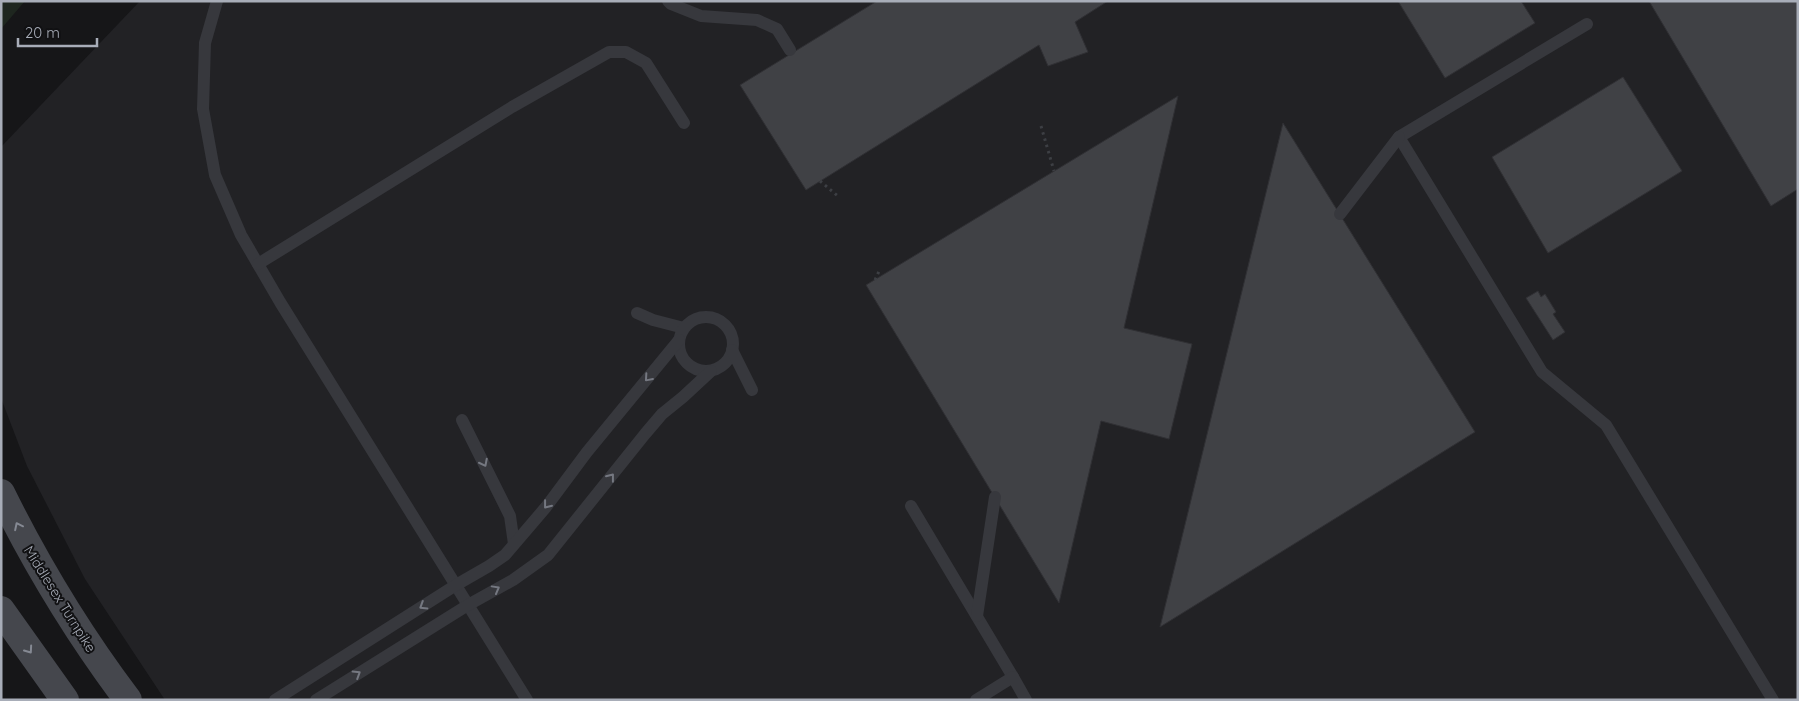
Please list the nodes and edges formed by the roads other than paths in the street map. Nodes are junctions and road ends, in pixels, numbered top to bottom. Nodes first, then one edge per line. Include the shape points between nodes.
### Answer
1 (217, 1) edge
2 (668, 1) edge
3 (1587, 24) dead end
4 (790, 50) dead end
5 (684, 123) dead end
6 (1398, 137) junction
7 (1340, 214) dead end
8 (258, 264) junction
9 (637, 313) dead end
10 (681, 334) junction
11 (732, 350) junction
12 (711, 371) junction
13 (752, 390) dead end
14 (462, 420) dead end
15 (1, 493) edge
16 (995, 497) dead end
17 (911, 506) dead end
18 (514, 544) junction
19 (456, 585) junction
20 (468, 605) junction
21 (1, 610) edge
22 (977, 616) junction
23 (1013, 677) junction
24 (65, 700) edge
25 (128, 700) edge
26 (275, 700) edge
27 (316, 700) edge
28 (527, 700) edge
29 (976, 700) edge
30 (1026, 700) edge
31 (1773, 700) edge

1 - 8 lane via 206,43 203,109 214,175
2 - 4 lane via 701,16 757,20 777,29
3 - 6 lane
5 - 8 lane via 646,62 626,52 609,52 512,107
6 - 7 lane
6 - 31 lane via 1542,372 1606,425
8 - 19 lane
9 - 10 lane
10 - 11 lane via 690,322 708,317 725,325 733,341
10 - 12 lane via 681,357 694,369
10 -> 18 lane
11 - 12 lane via 724,364
11 - 13 lane
20 -> 12 lane via 513,580 548,555 662,414
14 -> 18 lane via 510,516
25 -> 15 main road, Middlesex Turnpike via 95,656 28,546
16 - 22 lane
17 - 22 lane
18 - 19 lane via 505,555
19 - 20 lane
19 -> 26 lane
27 -> 20 lane
20 - 28 lane
21 -> 24 main road
22 - 23 lane
23 - 29 lane
23 - 30 lane

